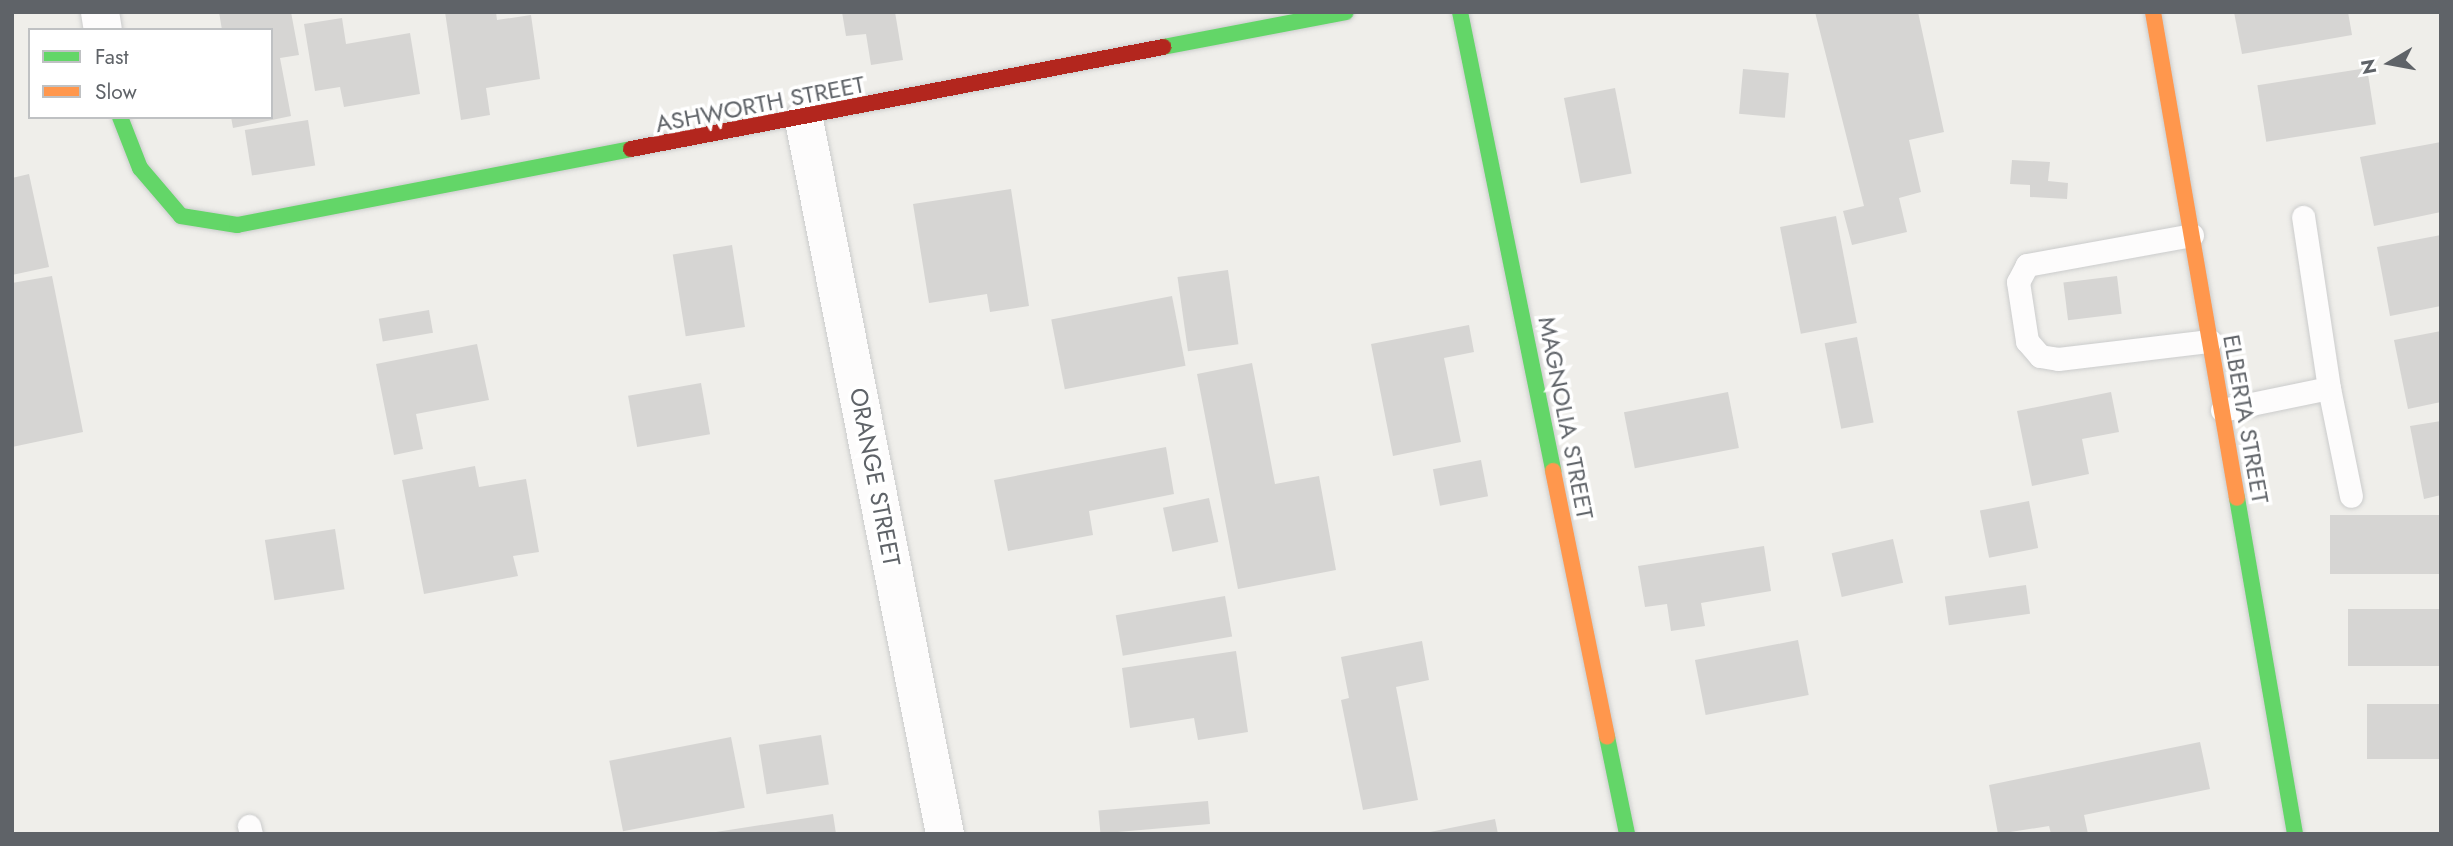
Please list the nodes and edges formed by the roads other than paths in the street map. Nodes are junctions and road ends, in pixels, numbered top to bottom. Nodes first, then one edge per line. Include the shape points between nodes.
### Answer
1 (1346, 12) edge
2 (1460, 12) edge
3 (2153, 12) edge
4 (121, 119) edge
5 (804, 120) junction
6 (2303, 217) dead end
7 (2192, 235) junction
8 (2210, 341) junction
9 (2329, 387) junction
10 (2222, 411) junction
11 (2351, 496) dead end
12 (945, 834) edge
13 (1627, 834) edge
14 (2295, 834) edge

1 - 5 street, ASHWORTH STREET
2 - 13 street, MAGNOLIA STREET
3 - 7 street, ELBERTA STREET
4 - 5 street, ASHWORTH STREET via 140,168 181,216 237,225
5 - 12 street, ORANGE STREET
6 - 9 lane
7 - 8 street, ELBERTA STREET
7 - 8 lane via 2027,265 2018,282 2026,341 2040,356 2058,359
8 - 10 street, ELBERTA STREET
9 - 10 lane
9 - 11 lane
10 - 14 street, ELBERTA STREET

